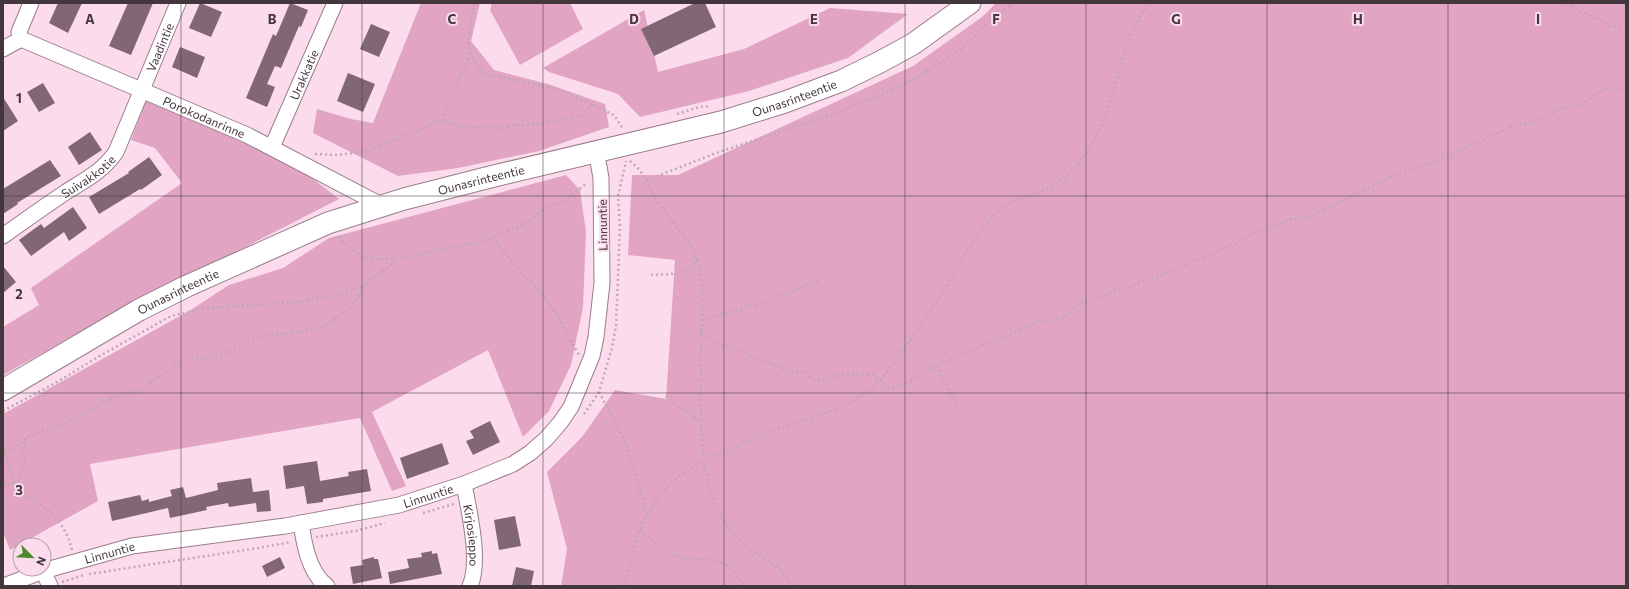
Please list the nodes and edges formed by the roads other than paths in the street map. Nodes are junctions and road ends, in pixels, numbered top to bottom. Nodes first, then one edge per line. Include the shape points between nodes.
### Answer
1 (30, 3) edge
2 (178, 3) edge
3 (335, 3) edge
4 (970, 3) edge
5 (21, 39) junction
6 (3, 49) edge
7 (141, 91) junction
8 (272, 147) junction
9 (596, 150) junction
10 (383, 206) junction
11 (3, 236) edge
12 (3, 390) edge
13 (464, 484) junction
14 (301, 523) junction
15 (52, 568) edge
16 (27, 577) edge
17 (4, 586) edge
18 (327, 586) edge
19 (470, 586) edge

1 - 5 street via 19,32
2 - 7 street, Vaadintie
3 - 8 street, Urakkatie
4 - 9 street, Ounasrinteentie via 913,44 841,81 721,122
5 - 6 street
5 - 7 street, Porokodanrinne
7 - 8 street, Porokodanrinne
7 - 11 street, Suivakkotie via 116,152 102,169
8 - 10 street, Porokodanrinne
9 - 10 street, Ounasrinteentie
9 - 13 street, Linnuntie via 601,178 602,283 596,337 588,365 571,407 546,439 513,464
10 - 12 street, Ounasrinteentie via 330,222 173,293 139,310
13 - 14 street, Linnuntie via 399,504
13 - 19 street, Kirjosieppo via 475,559 474,577
14 - 15 street, Linnuntie via 132,546
14 - 18 street via 303,539 313,567
16 - 17 street, Linnuntie

